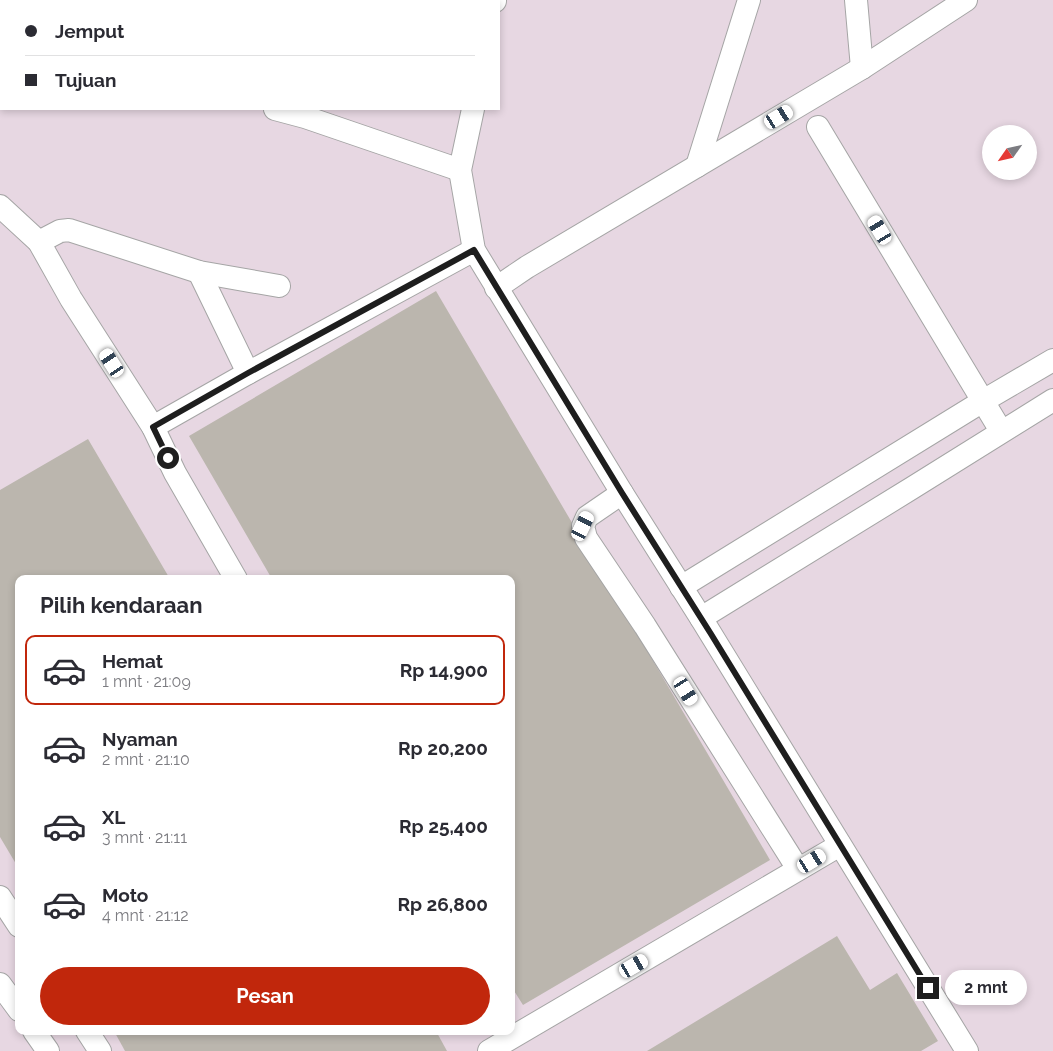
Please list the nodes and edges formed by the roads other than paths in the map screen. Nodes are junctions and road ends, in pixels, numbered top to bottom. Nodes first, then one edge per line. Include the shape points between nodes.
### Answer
1 (749, 0) edge
2 (856, 0) edge
3 (966, 0) edge
4 (862, 68) junction
5 (283, 110) edge
6 (473, 110) edge
7 (306, 113) edge
8 (818, 128) dead end
9 (697, 166) junction
10 (460, 170) junction
11 (0, 206) edge
12 (39, 242) junction
13 (474, 250) junction
14 (199, 272) junction
15 (280, 286) dead end
16 (496, 288) junction
17 (1053, 360) edge
18 (248, 373) junction
19 (1053, 400) edge
20 (984, 401) junction
21 (153, 427) junction
22 (1001, 431) junction
23 (892, 457) junction
24 (912, 488) junction
25 (622, 493) junction
26 (234, 575) edge
27 (681, 587) junction
28 (701, 618) junction
29 (840, 844) junction
30 (798, 869) junction
31 (0, 897) edge
32 (15, 920) edge
33 (0, 984) edge
34 (15, 1005) edge
35 (515, 1032) edge
36 (37, 1035) edge
37 (90, 1035) edge
38 (509, 1035) edge
39 (497, 1042) edge
40 (48, 1051) edge
41 (100, 1051) edge
42 (967, 1051) edge

1 - 9 street
2 - 4 street
3 - 4 street
4 - 9 street
5 - 7 street
6 - 10 street
7 - 10 street
8 - 20 street
9 - 16 street
10 - 13 street
11 - 12 street
12 - 14 street via 69,230
12 - 21 street via 71,299
13 - 16 street
13 - 18 street
14 - 15 street
14 - 18 street
16 - 25 street
17 - 20 street
18 - 21 street
19 - 22 street
20 - 22 street
20 - 23 street
21 - 26 street via 175,473
22 - 24 street
23 - 24 street
23 - 27 street
24 - 28 street
25 - 27 street
25 - 30 street via 587,517 583,526 586,538
27 - 28 street
28 - 29 street
29 - 30 street
29 - 42 street
30 - 35 street
31 - 32 street
33 - 34 street
36 - 40 street
37 - 41 street
38 - 39 street

